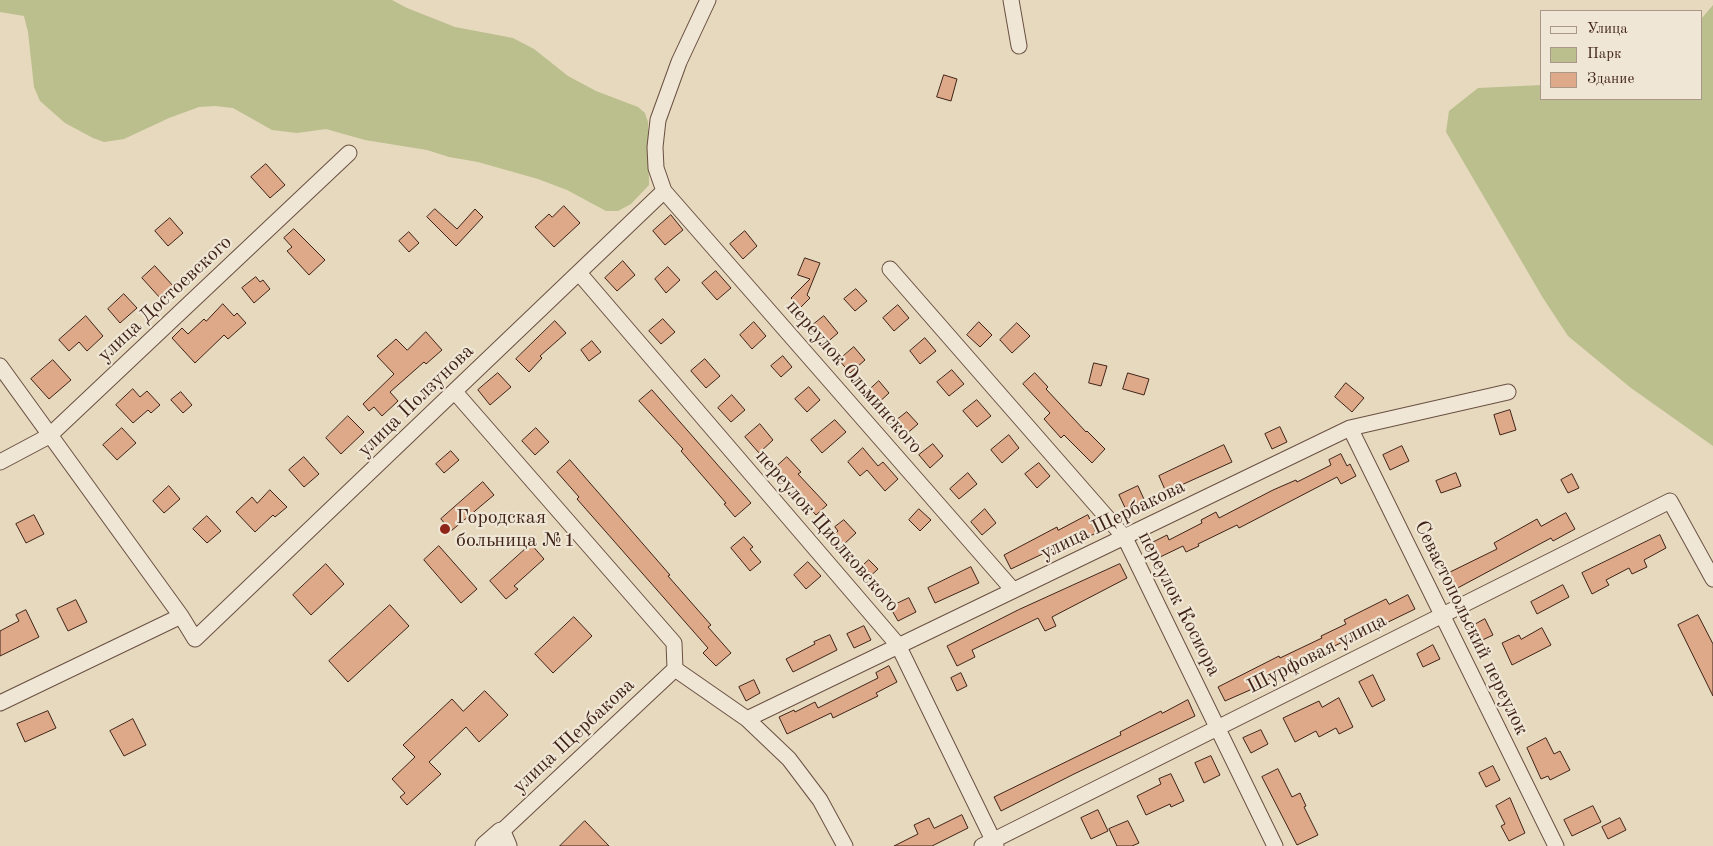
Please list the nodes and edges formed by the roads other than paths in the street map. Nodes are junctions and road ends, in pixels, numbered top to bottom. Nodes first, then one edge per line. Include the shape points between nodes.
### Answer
1 (708, 0) edge
2 (1011, 0) edge
3 (1019, 46) dead end
4 (350, 153) dead end
5 (664, 191) junction
6 (890, 269) dead end
7 (579, 273) junction
8 (0, 366) edge
9 (454, 392) junction
10 (1508, 392) dead end
11 (1350, 428) junction
12 (49, 436) junction
13 (0, 462) edge
14 (1124, 538) junction
15 (1713, 579) edge
16 (1013, 590) junction
17 (181, 616) junction
18 (1443, 616) junction
19 (898, 645) junction
20 (675, 670) junction
21 (0, 703) edge
22 (747, 719) junction
23 (1218, 728) junction
24 (504, 839) edge
25 (990, 844) edge
26 (485, 846) edge
27 (845, 846) edge
28 (1275, 846) edge
29 (1556, 846) edge

1 - 5 street via 679,62 658,120 656,168
2 - 3 street
4 - 12 street, улица Достоевского
5 - 7 street, улица Ползунова
5 - 16 street, переулок Ольминского
6 - 14 street, переулок Косиора
7 - 9 street, улица Ползунова
7 - 19 street, переулок Циолковского
8 - 12 street
9 - 17 street, улица Ползунова via 195,639
9 - 20 street via 674,643
10 - 11 street, улица Щербакова
11 - 14 street, улица Щербакова
11 - 18 street, Севастопольский переулок
12 - 13 street, улица Достоевского
12 - 17 street
14 - 16 street, улица Щербакова
14 - 23 street, переулок Косиора
15 - 18 street, Шурфовая улица via 1670,501
16 - 19 street, улица Щербакова
17 - 21 street
18 - 23 street, Шурфовая улица
18 - 29 street, Севастопольский переулок
19 - 22 street, улица Щербакова
19 - 25 street, переулок Циолковского
20 - 22 street
20 - 24 street, улица Щербакова
22 - 27 street via 789,759 820,800
23 - 25 street, Шурфовая улица
23 - 28 street, переулок Косиора
24 - 26 street

